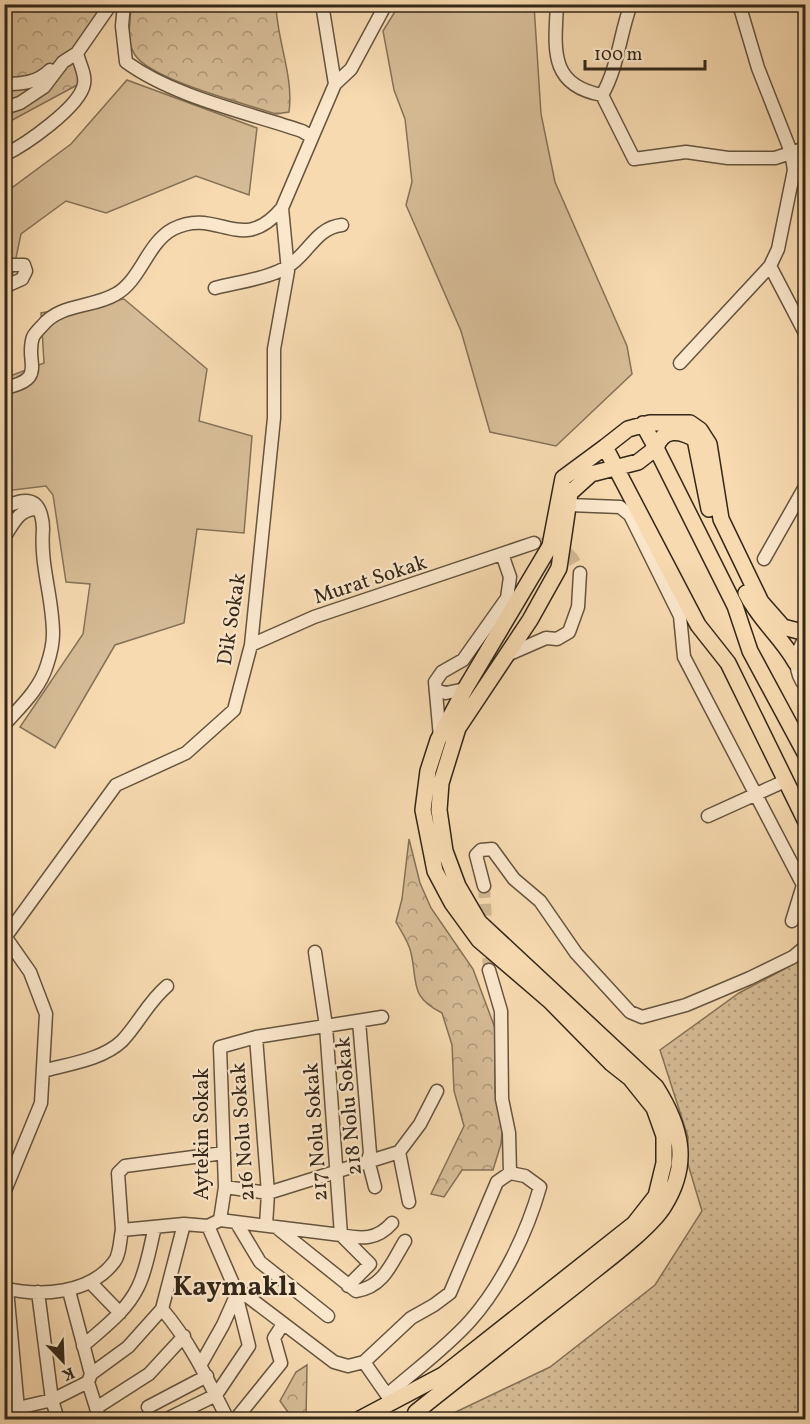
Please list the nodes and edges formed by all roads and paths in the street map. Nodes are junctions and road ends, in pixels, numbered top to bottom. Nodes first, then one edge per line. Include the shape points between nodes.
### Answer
1 (111, 4) edge
2 (124, 4) edge
3 (322, 4) edge
4 (386, 4) edge
5 (557, 4) edge
6 (631, 4) edge
7 (738, 4) edge
8 (77, 52) junction
9 (4, 84) edge
10 (335, 84) junction
11 (602, 94) junction
12 (4, 108) edge
13 (312, 137) junction
14 (806, 148) edge
15 (791, 152) junction
16 (4, 155) edge
17 (282, 208) junction
18 (342, 225) dead end
19 (4, 265) edge
20 (770, 266) junction
21 (288, 267) junction
22 (4, 287) edge
23 (214, 288) dead end
24 (806, 335) edge
25 (680, 363) dead end
26 (4, 388) edge
27 (643, 424) junction
28 (605, 447) junction
29 (656, 448) junction
30 (616, 469) junction
31 (806, 485) edge
32 (569, 505) junction
33 (4, 507) edge
34 (38, 509) junction
35 (4, 538) edge
36 (534, 543) tunnel mouth
37 (502, 555) junction
38 (764, 559) dead end
39 (580, 573) tunnel mouth
40 (530, 620) junction
41 (806, 633) edge
42 (546, 638) junction
43 (806, 638) edge
44 (251, 645) junction
45 (507, 655) junction
46 (796, 663) junction
47 (806, 687) edge
48 (465, 689) junction
49 (438, 691) junction
50 (4, 725) edge
51 (440, 737) junction
52 (806, 755) edge
53 (785, 781) junction
54 (756, 793) junction
55 (708, 816) dead end
56 (806, 822) edge
57 (484, 886) tunnel mouth
58 (792, 921) dead end
59 (5, 935) edge
60 (806, 946) edge
61 (315, 952) dead end
62 (489, 970) tunnel mouth
63 (167, 986) dead end
64 (382, 1017) dead end
65 (359, 1021) junction
66 (326, 1026) junction
67 (256, 1037) junction
68 (42, 1071) junction
69 (437, 1091) dead end
70 (399, 1152) junction
71 (224, 1153) junction
72 (368, 1160) junction
73 (338, 1170) junction
74 (510, 1173) junction
75 (225, 1187) junction
76 (375, 1187) dead end
77 (268, 1192) junction
78 (4, 1193) edge
79 (409, 1202) dead end
80 (220, 1220) junction
81 (236, 1222) junction
82 (392, 1223) dead end
83 (184, 1224) junction
84 (208, 1226) junction
85 (271, 1226) junction
86 (155, 1227) junction
87 (122, 1230) junction
88 (341, 1235) junction
89 (405, 1241) dead end
90 (90, 1282) junction
91 (348, 1286) junction
92 (6, 1287) edge
93 (69, 1290) junction
94 (38, 1292) junction
95 (234, 1292) junction
96 (162, 1309) junction
97 (120, 1313) junction
98 (328, 1316) dead end
99 (283, 1324) junction
100 (184, 1336) junction
101 (82, 1346) junction
102 (364, 1362) junction
103 (201, 1364) junction
104 (11, 1375) edge
105 (207, 1376) junction
106 (90, 1378) junction
107 (216, 1395) junction
108 (52, 1400) junction
109 (148, 1407) dead end
110 (18, 1414) edge
111 (98, 1414) edge
112 (58, 1419) edge
113 (165, 1419) edge
114 (228, 1419) edge
115 (236, 1419) edge
116 (358, 1419) edge
117 (413, 1419) edge

1 - 8 street
2 - 13 street via 126,62 139,72
3 - 10 street
4 - 10 street via 351,69
5 - 11 street via 555,47 564,76 580,88
6 - 11 street via 609,84
7 - 15 street
8 - 9 street via 64,56 42,78
8 - 12 street via 63,62 44,87 20,103
8 - 16 street via 85,82 82,92 41,132
10 - 13 street
11 - 15 street via 634,159 686,152 728,158 775,158
13 - 17 street
14 - 15 street
15 - 20 street via 794,170 778,249
17 - 21 street, Dik Sokak
17 - 26 street via 269,223 250,231 207,223 172,230 118,293 56,314 44,323 33,337 33,370 27,379
18 - 21 street via 330,226 320,233
19 - 22 street via 24,265 26,271 22,279
20 - 24 street
20 - 25 street
21 - 23 street
21 - 44 street, Dik Sokak via 274,349 274,418
27 - 28 main road via 621,433
27 - 29 main road
27 - 41 main road via 690,423 700,430 709,444 721,519 761,602 783,627
28 - 30 main road
28 - 48 main road via 563,478 550,546
29 - 30 main road via 638,462
29 - 46 main road via 668,432 683,432 695,439 716,533 762,622 789,649
29 - 52 main road via 735,606 750,651
30 - 32 main road via 591,474 570,493
30 - 53 main road via 698,625 728,663
31 - 38 street
32 - 40 main road via 559,568
32 - 54 street via 620,507 630,515 680,616 684,657
33 - 34 street via 25,500
34 - 35 street via 18,516
34 - 50 street via 53,637 46,668 33,692
36 - 37 street, Murat Sokak
37 - 44 street, Murat Sokak via 314,617
37 - 49 street via 510,577 507,598 463,660 442,672 435,682
39 - 42 street via 578,607 569,632 557,639
40 - 42 street
40 - 45 main road
42 - 45 street
43 - 46 street via 797,652
44 - 59 street, Dik Sokak via 234,710 186,753 116,785
45 - 117 main road via 458,728 446,760 439,810 445,851 478,922 656,1087 672,1112 681,1141 677,1176 664,1207 621,1249 416,1412
46 - 47 street
48 - 49 street
48 - 51 main road
49 - 51 street
51 - 116 main road via 428,771 423,810 435,871 478,940 550,1001 630,1078 654,1108 664,1136 664,1163 656,1196 634,1224 443,1375
53 - 54 street
53 - 56 main road
54 - 55 street
54 - 58 street via 803,885
57 - 60 street via 476,855 492,849 514,879 540,900 591,970 630,1012 642,1017 686,1005 750,978 793,957
59 - 68 street via 30,972 46,1014
61 - 66 street, 217 Nolu Sokak
62 - 74 street via 501,1011 502,1099 510,1132
63 - 68 street via 151,1000 121,1041 101,1055
64 - 65 street
65 - 66 street
65 - 72 street, 218 Nolu Sokak
66 - 67 street
66 - 73 street, 217 Nolu Sokak
67 - 71 street, Aytekin Sokak via 220,1047
67 - 77 street, 216 Nolu Sokak
68 - 78 street via 41,1103
69 - 70 street via 420,1124
70 - 72 street
70 - 79 street
71 - 75 street, Aytekin Sokak
71 - 87 street via 125,1166 118,1173
72 - 73 street
72 - 76 street, 218 Nolu Sokak
73 - 77 street
73 - 88 street, 217 Nolu Sokak
74 - 102 street via 497,1182 450,1293 411,1318
74 - 102 street via 525,1176 540,1187 507,1266 470,1322 387,1395
75 - 77 street
75 - 80 street, Aytekin Sokak
77 - 85 street, 216 Nolu Sokak
80 - 81 street
80 - 84 street
81 - 85 street
81 - 98 street via 260,1262
82 - 88 street via 377,1236 363,1239
83 - 84 street
83 - 86 street
83 - 96 street
84 - 95 street
85 - 88 street
85 - 91 street
86 - 87 street
86 - 97 street via 139,1285
87 - 90 street via 115,1262
88 - 91 street via 370,1264
89 - 91 street via 384,1278 368,1289 356,1291
90 - 93 street
90 - 97 street
92 - 94 street
92 - 104 street
93 - 94 street
93 - 101 street
94 - 108 street
95 - 99 street
95 - 103 street via 224,1325
95 - 107 street via 249,1346
96 - 100 street
96 - 106 street via 128,1347
97 - 101 street
99 - 102 street via 334,1362 348,1366
99 - 115 street via 274,1338 282,1363
100 - 103 street
100 - 111 street via 149,1374
101 - 106 street
103 - 105 street
104 - 110 street
105 - 107 street
105 - 109 street
106 - 108 street
106 - 111 street
107 - 113 street
107 - 114 street
108 - 110 street
108 - 112 street

